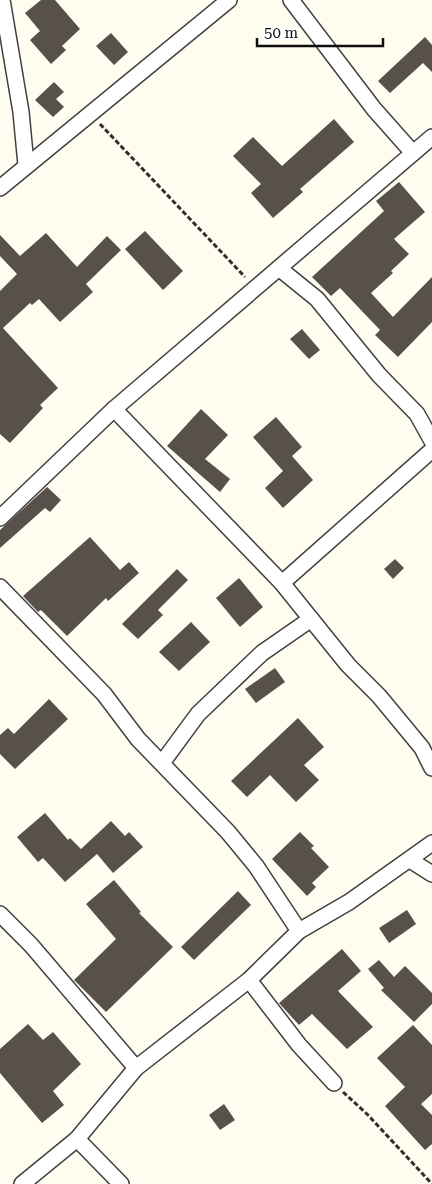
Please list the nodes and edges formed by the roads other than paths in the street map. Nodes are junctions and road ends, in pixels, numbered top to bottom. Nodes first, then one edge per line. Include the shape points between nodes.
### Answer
1 (2, 0) edge
2 (229, 0) edge
3 (292, 0) edge
4 (432, 137) edge
5 (413, 153) junction
6 (26, 164) junction
7 (0, 188) edge
8 (280, 269) junction
9 (114, 409) junction
10 (432, 441) edge
11 (432, 450) edge
12 (2, 511) edge
13 (282, 584) junction
14 (0, 587) edge
15 (311, 618) junction
16 (162, 763) junction
17 (432, 768) edge
18 (432, 843) edge
19 (410, 860) junction
20 (432, 874) edge
21 (0, 914) edge
22 (299, 931) junction
23 (249, 980) junction
24 (136, 1068) junction
25 (334, 1083) road end
26 (77, 1139) junction
27 (22, 1184) edge
28 (121, 1184) edge

1 - 6 street via 21,112
2 - 6 street
3 - 5 street via 374,109
4 - 5 street
5 - 8 street
6 - 7 street
8 - 9 street
8 - 10 street via 317,299 417,414
9 - 12 street
9 - 13 street
11 - 13 street
13 - 15 street
14 - 16 street via 104,694 138,739
15 - 16 street via 262,653 198,714
15 - 17 street via 422,748
16 - 22 street via 256,866
18 - 19 street
19 - 20 street
19 - 22 street via 349,902
21 - 24 street via 31,945
22 - 23 street
23 - 24 street
23 - 25 street via 299,1045
24 - 26 street
26 - 27 street
26 - 28 street

